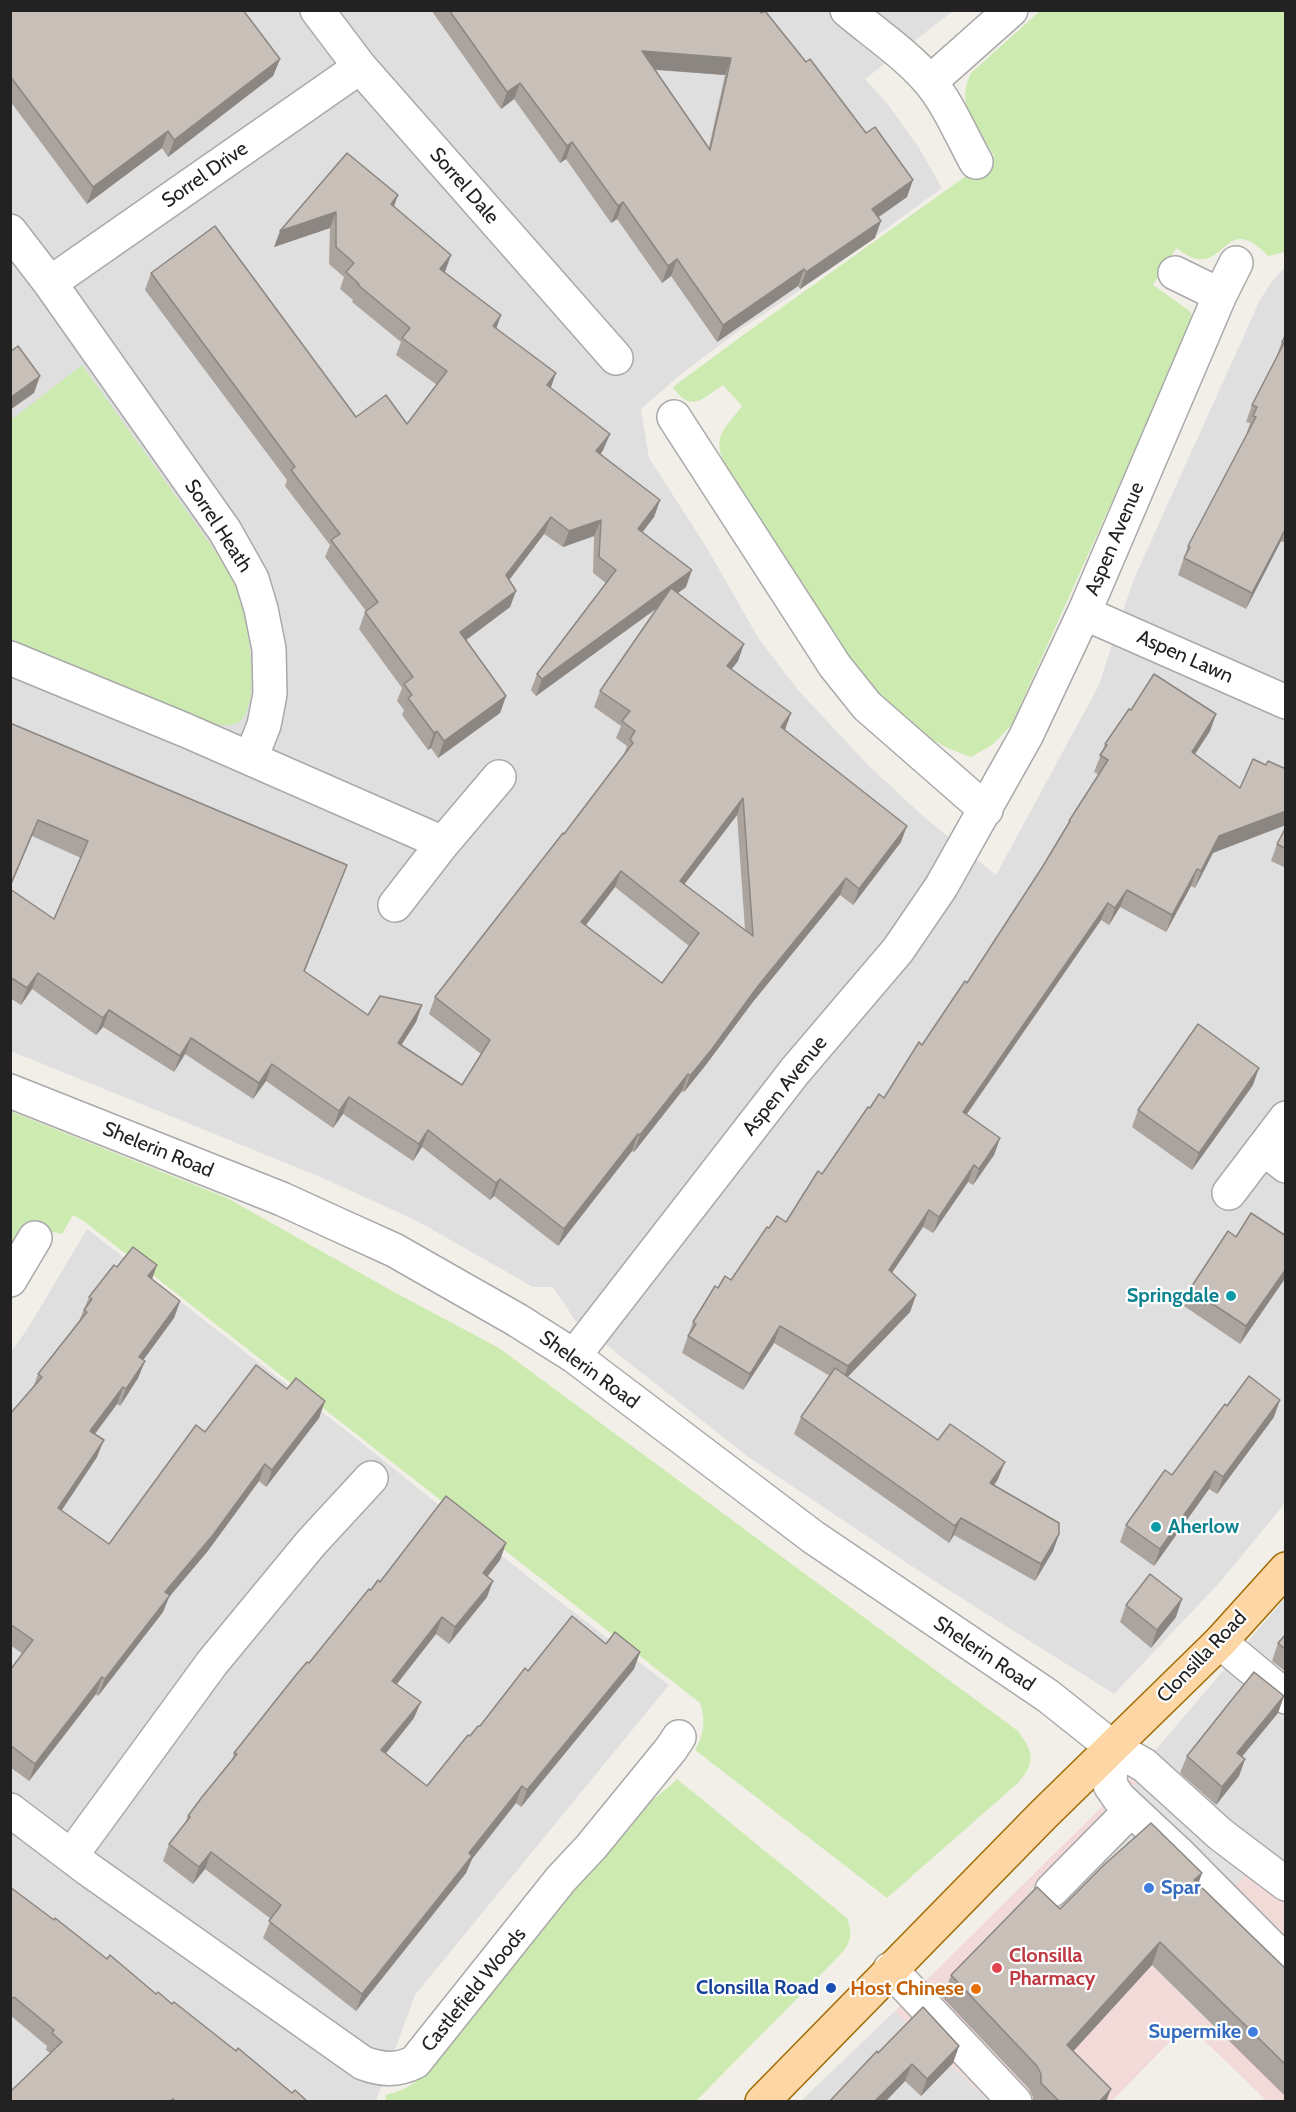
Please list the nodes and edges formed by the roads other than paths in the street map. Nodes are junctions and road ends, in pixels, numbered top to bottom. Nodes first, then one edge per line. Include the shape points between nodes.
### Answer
1 (317, 10) edge
2 (847, 10) edge
3 (1011, 10) edge
4 (360, 68) junction
5 (930, 82) junction
6 (976, 162) dead end
7 (10, 231) edge
8 (1236, 263) dead end
9 (1175, 273) dead end
10 (50, 283) junction
11 (1220, 295) junction
12 (616, 358) dead end
13 (674, 417) dead end
14 (1084, 613) junction
15 (10, 658) edge
16 (1286, 702) edge
17 (251, 758) junction
18 (499, 777) dead end
19 (986, 810) junction
20 (443, 843) junction
21 (395, 905) dead end
22 (10, 1091) edge
23 (1286, 1118) edge
24 (1274, 1157) edge
25 (1229, 1193) dead end
26 (35, 1238) dead end
27 (10, 1280) edge
28 (574, 1356) junction
29 (371, 1478) dead end
30 (1286, 1569) edge
31 (1220, 1642) junction
32 (1286, 1697) edge
33 (679, 1737) dead end
34 (1112, 1747) junction
35 (10, 1810) edge
36 (1131, 1810) junction
37 (71, 1856) junction
38 (1286, 1884) edge
39 (1052, 1890) dead end
40 (1286, 1962) edge
41 (890, 1969) junction
42 (762, 2102) edge
43 (1015, 2102) edge

1 - 4 street, Sorrel Dale
2 - 5 street
3 - 5 street
4 - 10 street, Sorrel Drive
4 - 12 street, Sorrel Dale
5 - 6 street
7 - 10 street
8 - 11 street, Aspen Avenue
9 - 11 street
10 - 17 street, Sorrel Heath via 225,531 252,579 269,649 270,694 264,725
11 - 14 street, Aspen Avenue
13 - 19 street via 835,666 867,706
14 - 16 street, Aspen Lawn
14 - 19 street, Aspen Avenue
15 - 17 street
17 - 20 street
18 - 20 street
19 - 28 street, Aspen Avenue via 941,887 897,950 795,1071
20 - 21 street
22 - 28 street, Shelerin Road via 381,1244
23 - 24 street
24 - 25 street
26 - 27 street
28 - 34 street, Shelerin Road via 813,1537 1048,1696
29 - 37 street via 212,1663
30 - 31 main road, Clonsilla Road
31 - 32 street
31 - 34 main road, Clonsilla Road
33 - 37 street, Castlefield Woods via 416,2062 403,2068 377,2068 363,2063
34 - 36 street via 1110,1785
34 - 38 street, Shelerin Road via 1144,1766 1220,1834
34 - 41 main road, Clonsilla Road
35 - 37 street, Castlefield Woods
36 - 39 street
36 - 40 street
41 - 42 main road, Clonsilla Road
41 - 43 street

